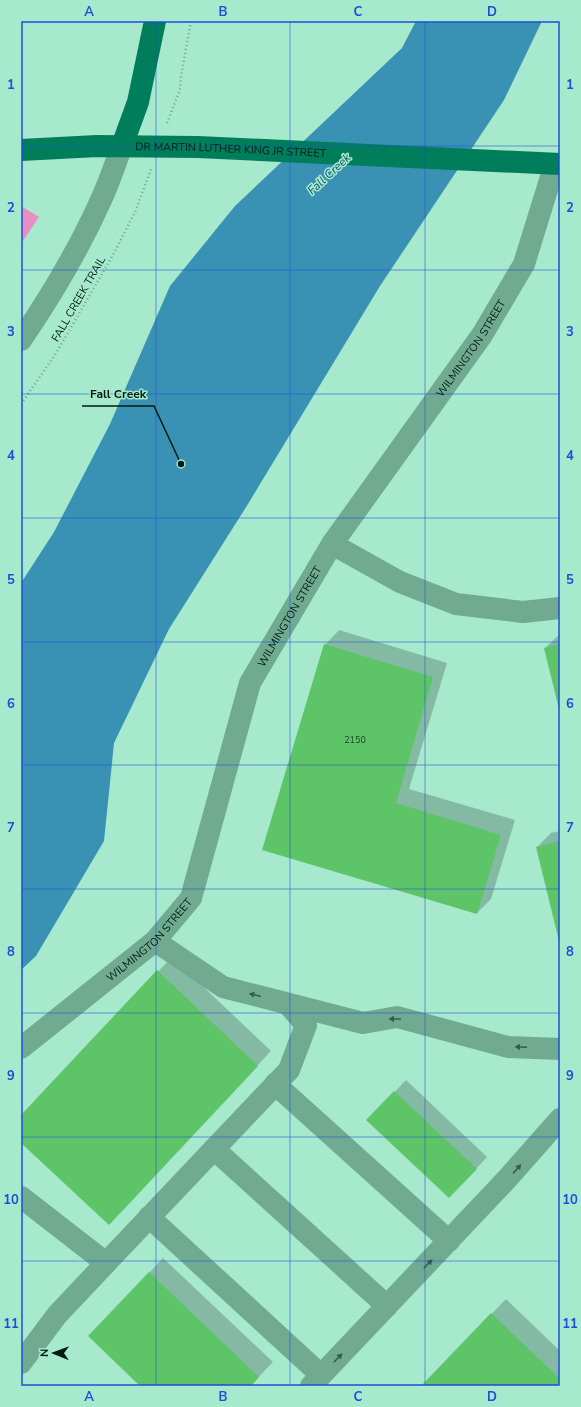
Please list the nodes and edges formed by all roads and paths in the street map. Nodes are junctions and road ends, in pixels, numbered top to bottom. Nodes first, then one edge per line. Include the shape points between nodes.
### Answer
1 (155, 21) edge
2 (191, 21) edge
3 (180, 90) dead end
4 (122, 146) junction
5 (21, 150) edge
6 (557, 164) edge
7 (142, 197) dead end
8 (21, 340) edge
9 (21, 404) edge
10 (332, 544) junction
11 (560, 608) edge
12 (155, 941) junction
13 (288, 1004) junction
14 (337, 1016) junction
15 (306, 1025) junction
16 (21, 1048) edge
17 (560, 1049) edge
18 (275, 1084) junction
19 (560, 1119) edge
20 (214, 1148) junction
21 (21, 1197) edge
22 (149, 1217) junction
23 (449, 1241) junction
24 (106, 1263) junction
25 (387, 1306) junction
26 (21, 1363) edge
27 (316, 1381) edge

1 - 4 main road via 138,102
2 - 3 path
4 - 5 main road, DR MARTIN LUTHER KING JR STREET
4 - 6 main road, DR MARTIN LUTHER KING JR STREET via 198,147
4 - 8 street via 101,201 84,234
6 - 10 street, WILMINGTON STREET via 524,264 482,335
7 - 9 path, FALL CREEK TRAIL via 113,255 59,348
10 - 11 street via 400,582 456,604 523,612
10 - 12 street, WILMINGTON STREET via 250,683 191,898
13 -> 12 street via 223,987
12 - 16 street, WILMINGTON STREET
13 - 14 street
13 - 15 street
14 - 15 street
17 -> 14 street via 508,1047 397,1017 363,1023
15 - 18 street via 289,1070
18 - 20 street
18 - 23 street
23 -> 19 street
20 - 22 street
20 - 25 street
21 - 24 street
22 - 24 street
22 - 27 street
25 -> 23 street
24 - 26 street via 58,1316
27 -> 25 street

